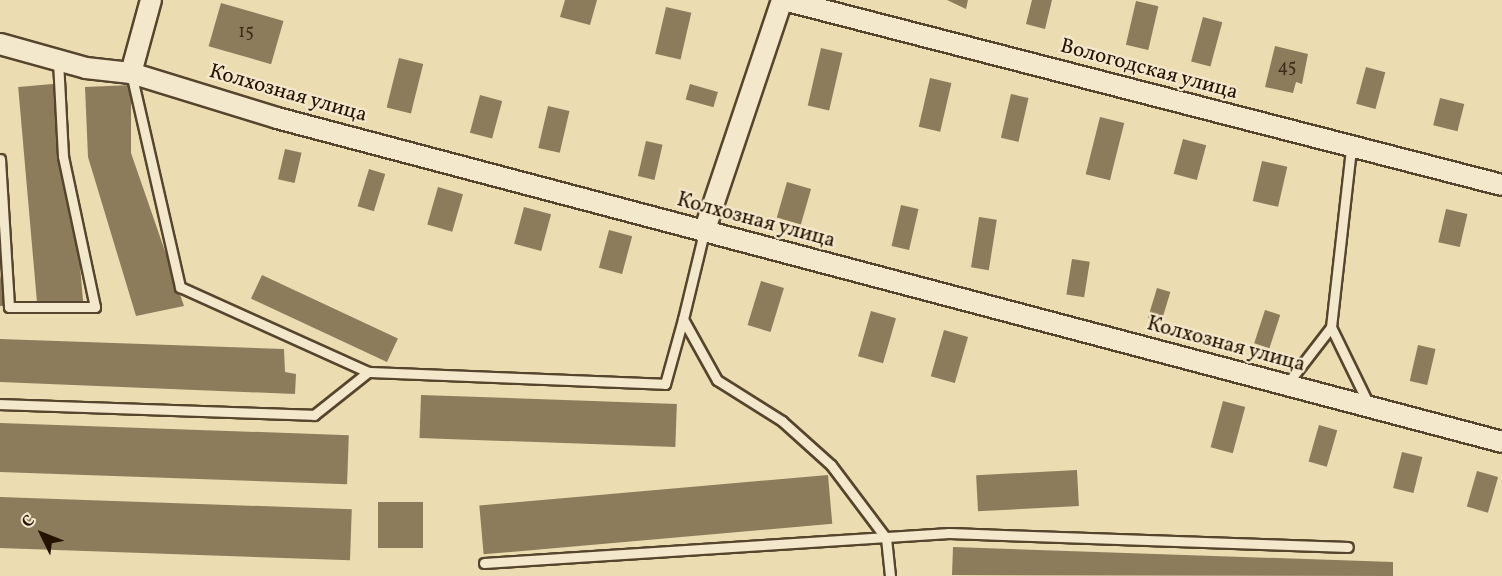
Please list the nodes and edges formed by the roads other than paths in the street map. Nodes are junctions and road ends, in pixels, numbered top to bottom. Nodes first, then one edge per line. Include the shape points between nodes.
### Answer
1 (151, 0) edge
2 (783, 0) edge
3 (0, 44) edge
4 (58, 60) junction
5 (131, 73) junction
6 (1351, 148) junction
7 (0, 159) edge
8 (1502, 185) edge
9 (704, 232) junction
10 (683, 320) junction
11 (1331, 327) junction
12 (368, 372) junction
13 (1286, 385) junction
14 (0, 404) edge
15 (1370, 407) junction
16 (1502, 442) edge
17 (886, 538) junction
18 (1348, 547) dead end
19 (484, 562) dead end
20 (890, 576) edge

1 - 5 street
2 - 6 street, Вологодская улица
2 - 9 street
3 - 4 street, Колхозная улица
4 - 5 street, Колхозная улица
4 - 7 lane via 63,156 94,308 9,307
5 - 9 street, Колхозная улица
5 - 12 lane via 180,287
6 - 8 street, Вологодская улица
6 - 11 lane
9 - 10 lane
9 - 13 street, Колхозная улица
10 - 12 lane via 665,384
10 - 17 lane via 717,380 782,421 831,465
11 - 13 lane
11 - 15 lane
12 - 14 lane via 314,415
13 - 15 street, Колхозная улица
15 - 16 street, Колхозная улица
17 - 18 lane via 949,533
17 - 19 lane
17 - 20 lane

